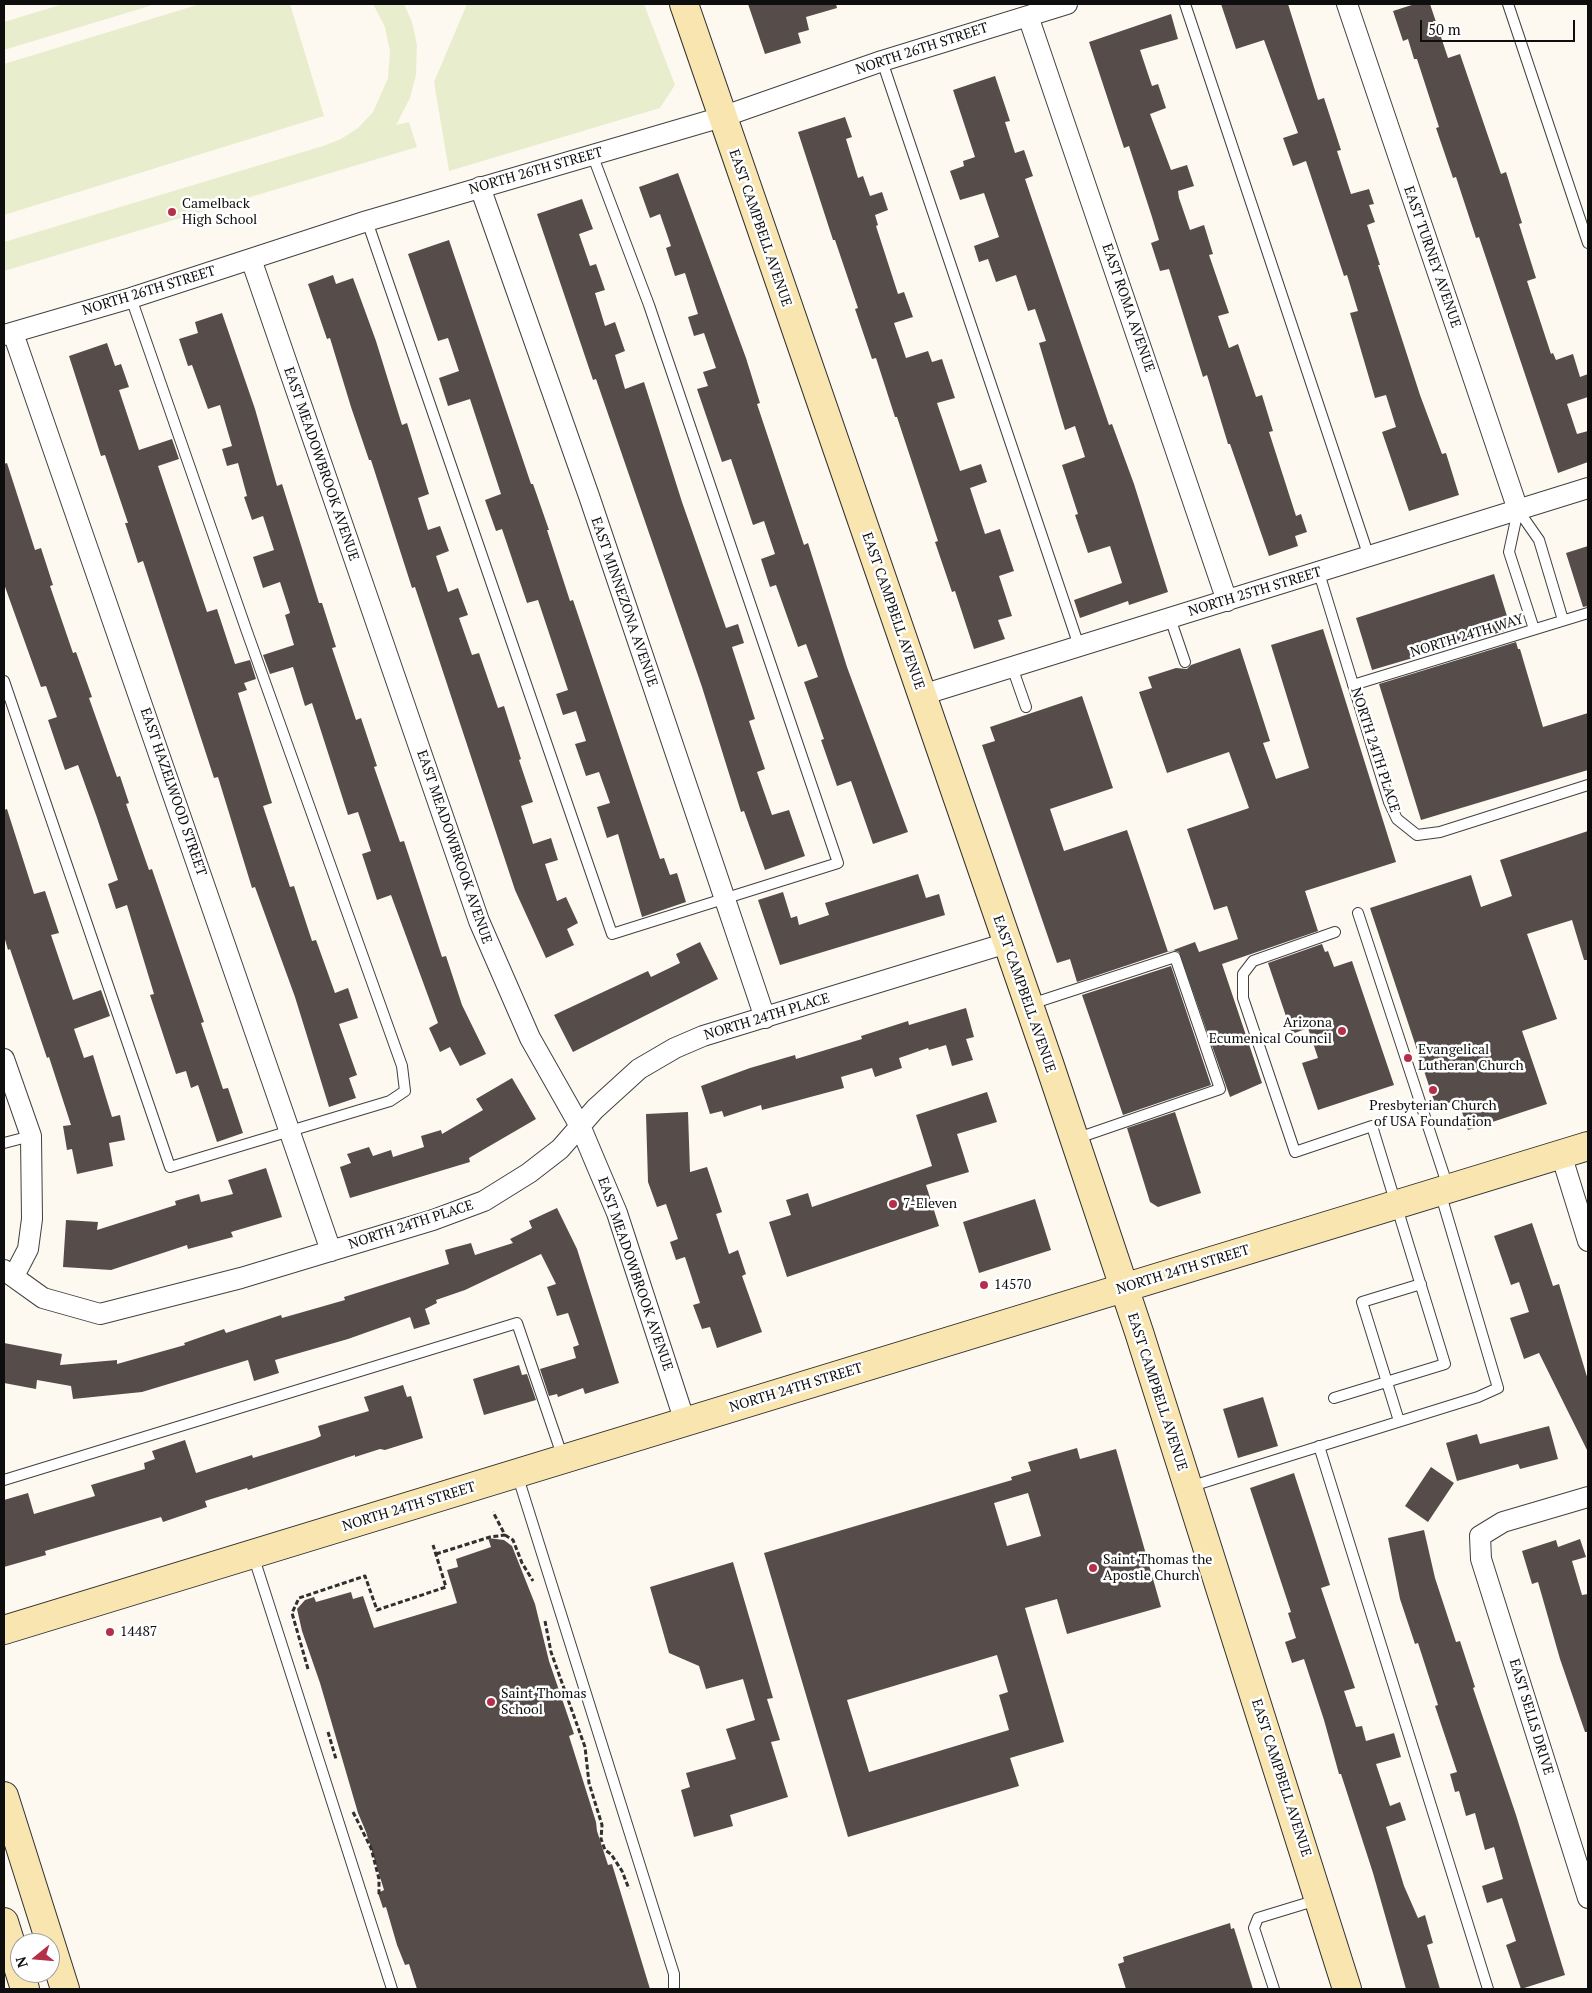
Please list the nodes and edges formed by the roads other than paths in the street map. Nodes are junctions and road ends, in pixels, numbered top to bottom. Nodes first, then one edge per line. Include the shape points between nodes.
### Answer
1 (684, 4) edge
2 (1067, 4) edge
3 (1185, 4) edge
4 (1347, 4) edge
5 (1508, 4) edge
6 (1026, 10) edge
7 (882, 61) junction
8 (722, 117) junction
9 (592, 154) junction
10 (480, 187) junction
11 (367, 221) junction
12 (1588, 243) edge
13 (251, 259) junction
14 (131, 298) junction
15 (8, 334) edge
16 (1588, 488) edge
17 (1518, 510) junction
18 (1368, 557) junction
19 (1319, 572) junction
20 (1227, 601) junction
21 (1588, 613) edge
22 (1170, 618) junction
23 (1563, 620) junction
24 (1534, 630) junction
25 (1079, 646) junction
26 (1185, 662) dead end
27 (1012, 667) junction
28 (4, 681) edge
29 (1353, 685) junction
30 (922, 695) junction
31 (1026, 707) dead end
32 (1588, 785) edge
33 (726, 899) junction
34 (1358, 913) dead end
35 (1335, 932) dead end
36 (1007, 943) junction
37 (1029, 1005) junction
38 (765, 1018) junction
39 (4, 1059) edge
40 (581, 1128) junction
41 (291, 1132) junction
42 (30, 1136) junction
43 (1074, 1139) junction
44 (4, 1143) edge
45 (1588, 1146) edge
46 (1562, 1154) junction
47 (1444, 1190) junction
48 (1396, 1204) junction
49 (1588, 1242) edge
50 (331, 1251) junction
51 (9, 1273) edge
52 (1421, 1284) junction
53 (1123, 1288) junction
54 (1387, 1382) junction
55 (1334, 1398) dead end
56 (1400, 1421) junction
57 (685, 1422) junction
58 (1319, 1446) junction
59 (563, 1458) junction
60 (516, 1474) junction
61 (4, 1480) edge
62 (1188, 1487) junction
63 (1588, 1497) edge
64 (253, 1554) junction
65 (4, 1630) edge
66 (4, 1796) edge
67 (1588, 1898) edge
68 (1318, 1899) junction
69 (4, 1922) edge
70 (25, 1989) edge
71 (64, 1989) edge
72 (392, 1989) edge
73 (674, 1989) edge
74 (1274, 1989) edge
75 (1347, 1989) edge
76 (1488, 1989) edge

1 - 8 street, EAST CAMPBELL AVENUE
2 - 6 street, NORTH 26TH STREET
3 - 18 lane
4 - 17 street, EAST TURNEY AVENUE
5 - 12 lane
6 - 7 street, NORTH 26TH STREET
6 - 20 street, EAST ROMA AVENUE
7 - 8 street, NORTH 26TH STREET
7 - 25 lane
8 - 9 street, NORTH 26TH STREET
8 - 30 street, EAST CAMPBELL AVENUE
9 - 10 street, NORTH 26TH STREET
9 - 33 lane via 648,305 838,863
10 - 11 street, NORTH 26TH STREET
10 - 33 street, EAST MINNEZONA AVENUE
11 - 13 street, NORTH 26TH STREET
11 - 33 lane via 612,934
13 - 14 street, NORTH 26TH STREET
13 - 40 street, EAST MEADOWBROOK AVENUE via 479,921 530,1038
14 - 15 street, NORTH 26TH STREET
14 - 41 lane via 402,1066 405,1091 390,1101
15 - 41 street, EAST HAZELWOOD STREET
16 - 17 street, NORTH 25TH STREET
17 - 18 street, NORTH 25TH STREET
17 - 23 lane via 1539,540
17 - 24 lane via 1509,552
18 - 19 street, NORTH 25TH STREET
19 - 20 street, NORTH 25TH STREET
19 - 29 lane, NORTH 24TH PLACE
20 - 22 street, NORTH 25TH STREET
21 - 23 lane, NORTH 24TH WAY
22 - 25 street, NORTH 25TH STREET
22 - 26 lane
23 - 24 lane, NORTH 24TH WAY
24 - 29 lane, NORTH 24TH WAY
25 - 27 street, NORTH 25TH STREET
27 - 30 street, NORTH 25TH STREET
27 - 31 lane
28 - 41 lane via 170,1167
29 - 32 lane, NORTH 24TH PLACE via 1389,802 1397,819 1417,835 1440,832
30 - 36 street, EAST CAMPBELL AVENUE
33 - 38 street, EAST MINNEZONA AVENUE
34 - 47 lane
35 - 48 lane via 1253,961 1243,974 1243,998 1295,1152 1372,1126
36 - 37 street, EAST CAMPBELL AVENUE
36 - 38 street, NORTH 24TH PLACE
37 - 43 street, EAST CAMPBELL AVENUE
37 - 43 lane via 1175,957 1211,1063 1220,1090
38 - 40 street, NORTH 24TH PLACE via 703,1036 639,1069 595,1109
39 - 42 street
40 - 50 street, NORTH 24TH PLACE via 560,1149 484,1201
40 - 57 street, EAST MEADOWBROOK AVENUE via 616,1213
41 - 50 street, EAST HAZELWOOD STREET
42 - 44 lane
42 - 51 street via 32,1219 28,1249
43 - 53 street, EAST CAMPBELL AVENUE
45 - 46 street, NORTH 24TH STREET
46 - 47 street, NORTH 24TH STREET
46 - 49 street
47 - 48 street, NORTH 24TH STREET
47 - 56 lane via 1498,1388
48 - 52 lane
48 - 53 street, NORTH 24TH STREET
50 - 51 street, NORTH 24TH PLACE via 100,1314 43,1298
52 - 54 lane via 1445,1364
52 - 54 lane via 1362,1302
53 - 57 street, NORTH 24TH STREET
53 - 62 street, EAST CAMPBELL AVENUE
54 - 55 lane
54 - 56 lane
56 - 58 lane
57 - 59 street, NORTH 24TH STREET
58 - 62 lane
58 - 76 lane
59 - 60 street, NORTH 24TH STREET
59 - 61 lane via 517,1323
60 - 64 street, NORTH 24TH STREET
60 - 73 lane via 674,1974
62 - 68 street, EAST CAMPBELL AVENUE
63 - 67 street, EAST SELLS DRIVE via 1503,1522 1480,1536 1481,1559
64 - 65 street, NORTH 24TH STREET
64 - 72 lane
66 - 71 street
68 - 74 lane via 1258,1918 1254,1928
68 - 75 street, EAST CAMPBELL AVENUE
69 - 70 street

